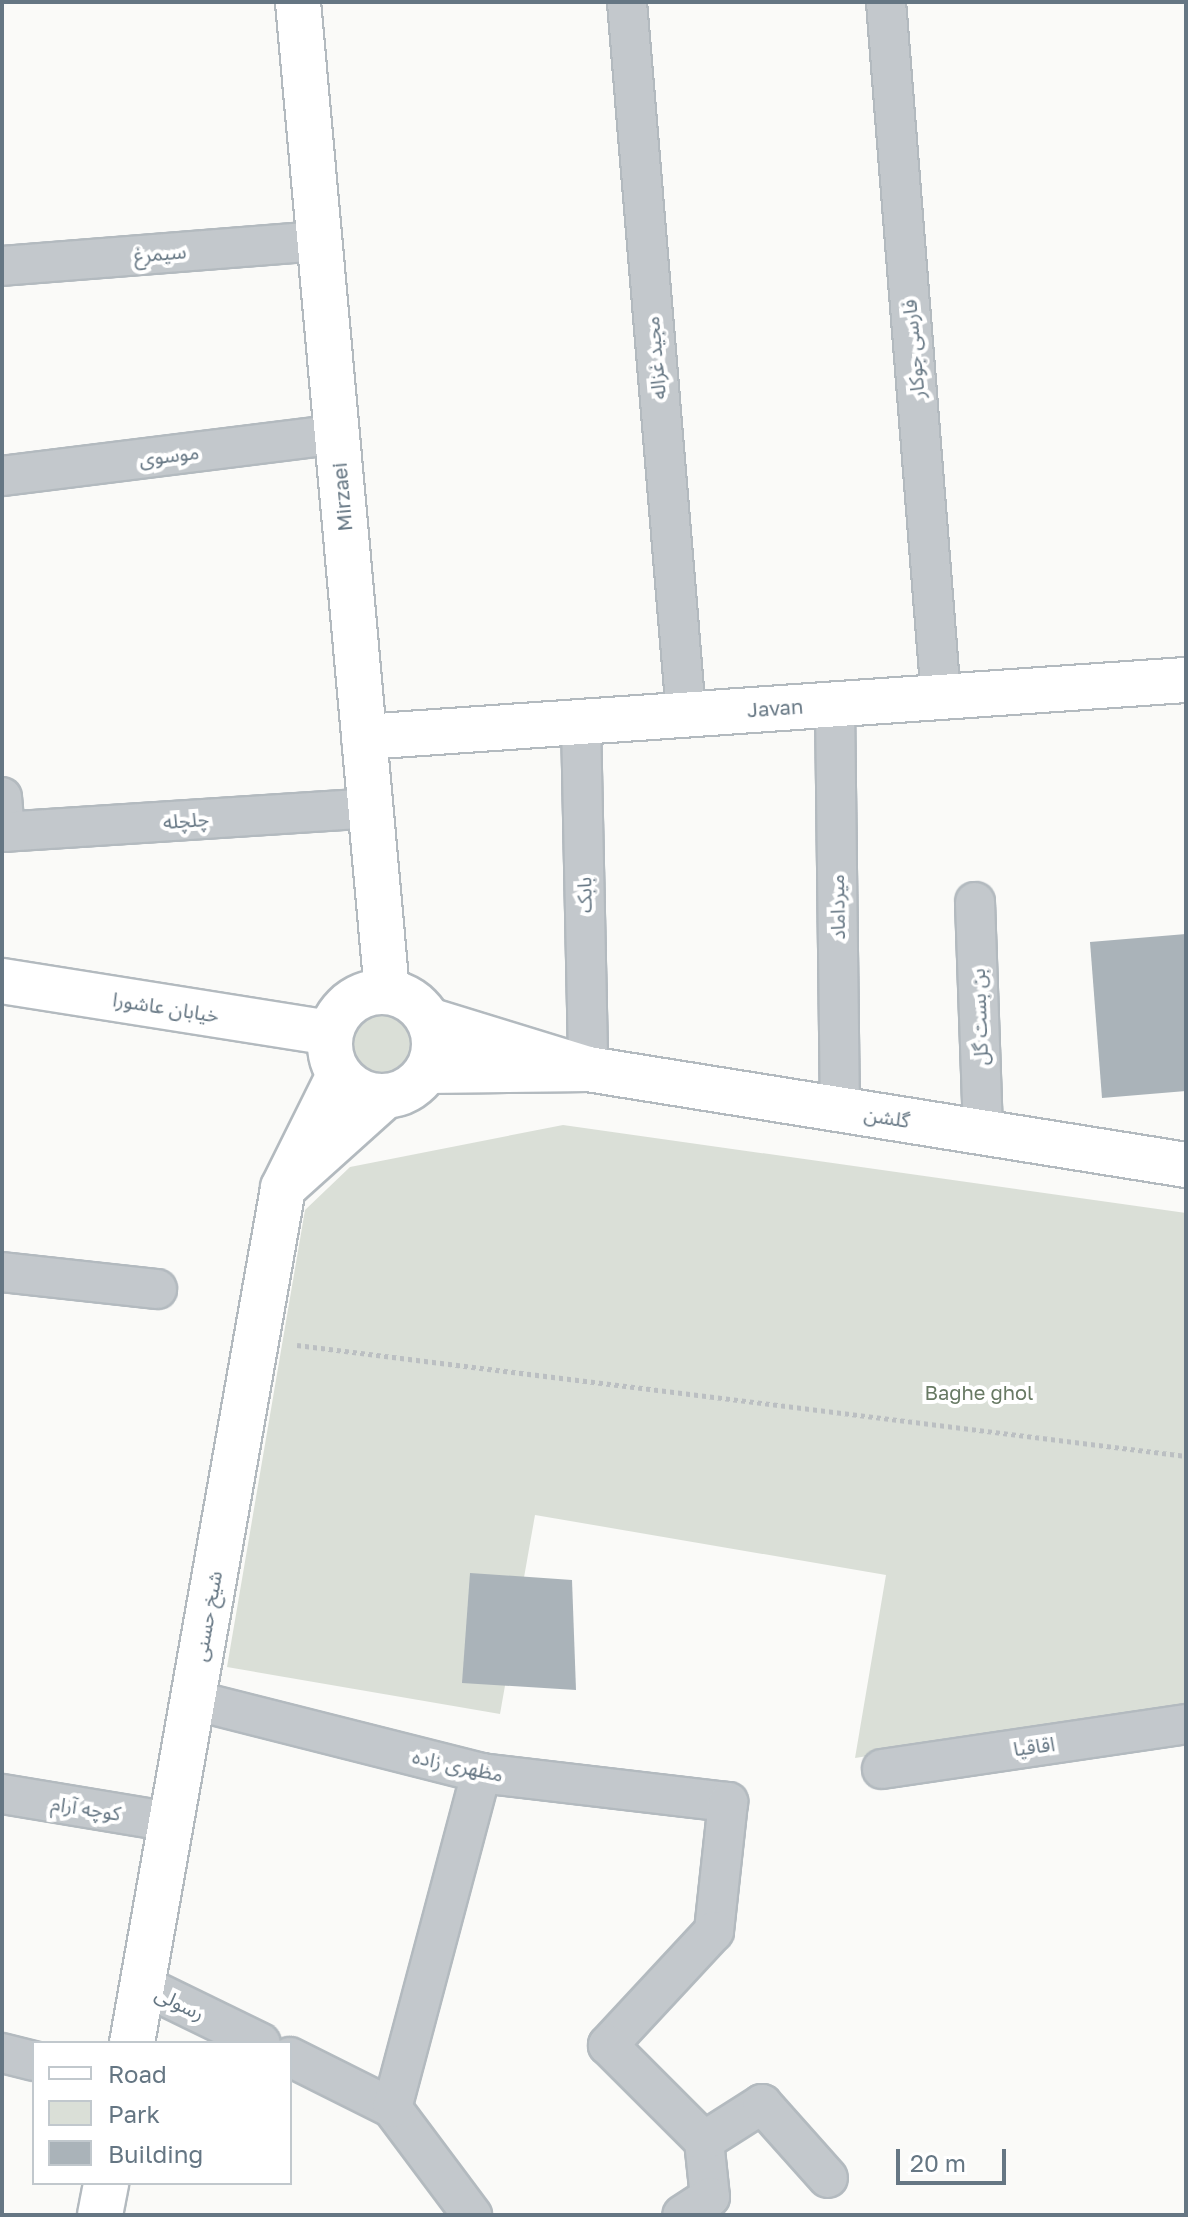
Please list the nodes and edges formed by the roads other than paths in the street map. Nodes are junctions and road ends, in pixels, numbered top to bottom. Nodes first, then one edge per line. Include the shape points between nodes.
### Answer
1 (298, 2) edge
2 (627, 2) edge
3 (886, 2) edge
4 (319, 241) junction
5 (2, 266) edge
6 (337, 434) junction
7 (2, 476) edge
8 (1186, 680) edge
9 (941, 697) junction
10 (835, 704) junction
11 (686, 714) junction
12 (581, 722) junction
13 (364, 737) junction
14 (370, 808) junction
15 (3, 820) edge
16 (975, 902) dead end
17 (2, 981) edge
18 (387, 992) junction
19 (429, 1020) junction
20 (334, 1054) junction
21 (588, 1069) junction
22 (427, 1071) junction
23 (384, 1097) junction
24 (840, 1109) junction
25 (983, 1133) junction
26 (1186, 1165) edge
27 (283, 1188) junction
28 (2, 1272) edge
29 (157, 1289) dead end
30 (193, 1700) junction
31 (1186, 1724) edge
32 (882, 1769) dead end
33 (481, 1773) junction
34 (2, 1794) edge
35 (171, 1822) junction
36 (142, 1985) junction
37 (132, 2041) edge
38 (257, 2041) edge
39 (2, 2053) edge
40 (292, 2058) edge
41 (32, 2060) edge
42 (392, 2108) junction
43 (704, 2141) junction
44 (828, 2178) dead end
45 (106, 2185) edge
46 (100, 2215) edge
47 (472, 2215) edge
48 (682, 2215) edge

1 - 4 street, Mirzaei
2 - 11 street, مجید غزاله
3 - 9 street, فارسی جوکار
4 - 5 street, سیمرغ
4 - 6 street, Mirzaei
6 - 7 street, موسوی
6 - 13 street, Mirzaei
8 - 9 street, Javan
9 - 10 street, Javan
10 - 11 street, Javan
10 - 24 street, میرداماد
11 - 12 street, Javan
12 - 13 street, Javan
12 - 21 street, بابک
13 - 14 street, Mirzaei
14 - 15 street, چلچله
14 - 18 street, Mirzaei
16 - 25 street, بن بست گل
17 - 20 street, خیابان عاشورا
18 - 19 street via 404,996
18 - 20 street via 357,997 335,1019
19 - 21 street
19 - 22 street via 434,1046
20 - 23 street via 351,1087
20 - 27 street, شیخ حسنی
21 - 22 street
21 - 24 street, گلشن
22 - 23 street via 401,1094
23 - 27 street
24 - 25 street, گلشن
25 - 26 street, گلشن
27 - 30 street, شیخ حسنی
28 - 29 street
30 - 33 street, مظهری زاده
30 - 35 street, شیخ حسنی
31 - 32 street, اقاقیا
33 - 42 street
33 - 43 street, مظهری زاده via 728,1802 714,1931 608,2045
34 - 35 street, کوچه آرام
35 - 36 street, شیخ حسنی
36 - 37 street, شیخ حسنی
36 - 38 street, رسولی
39 - 41 street
40 - 42 street
42 - 47 street
43 - 44 street via 762,2104
43 - 48 street via 710,2197
45 - 46 street

